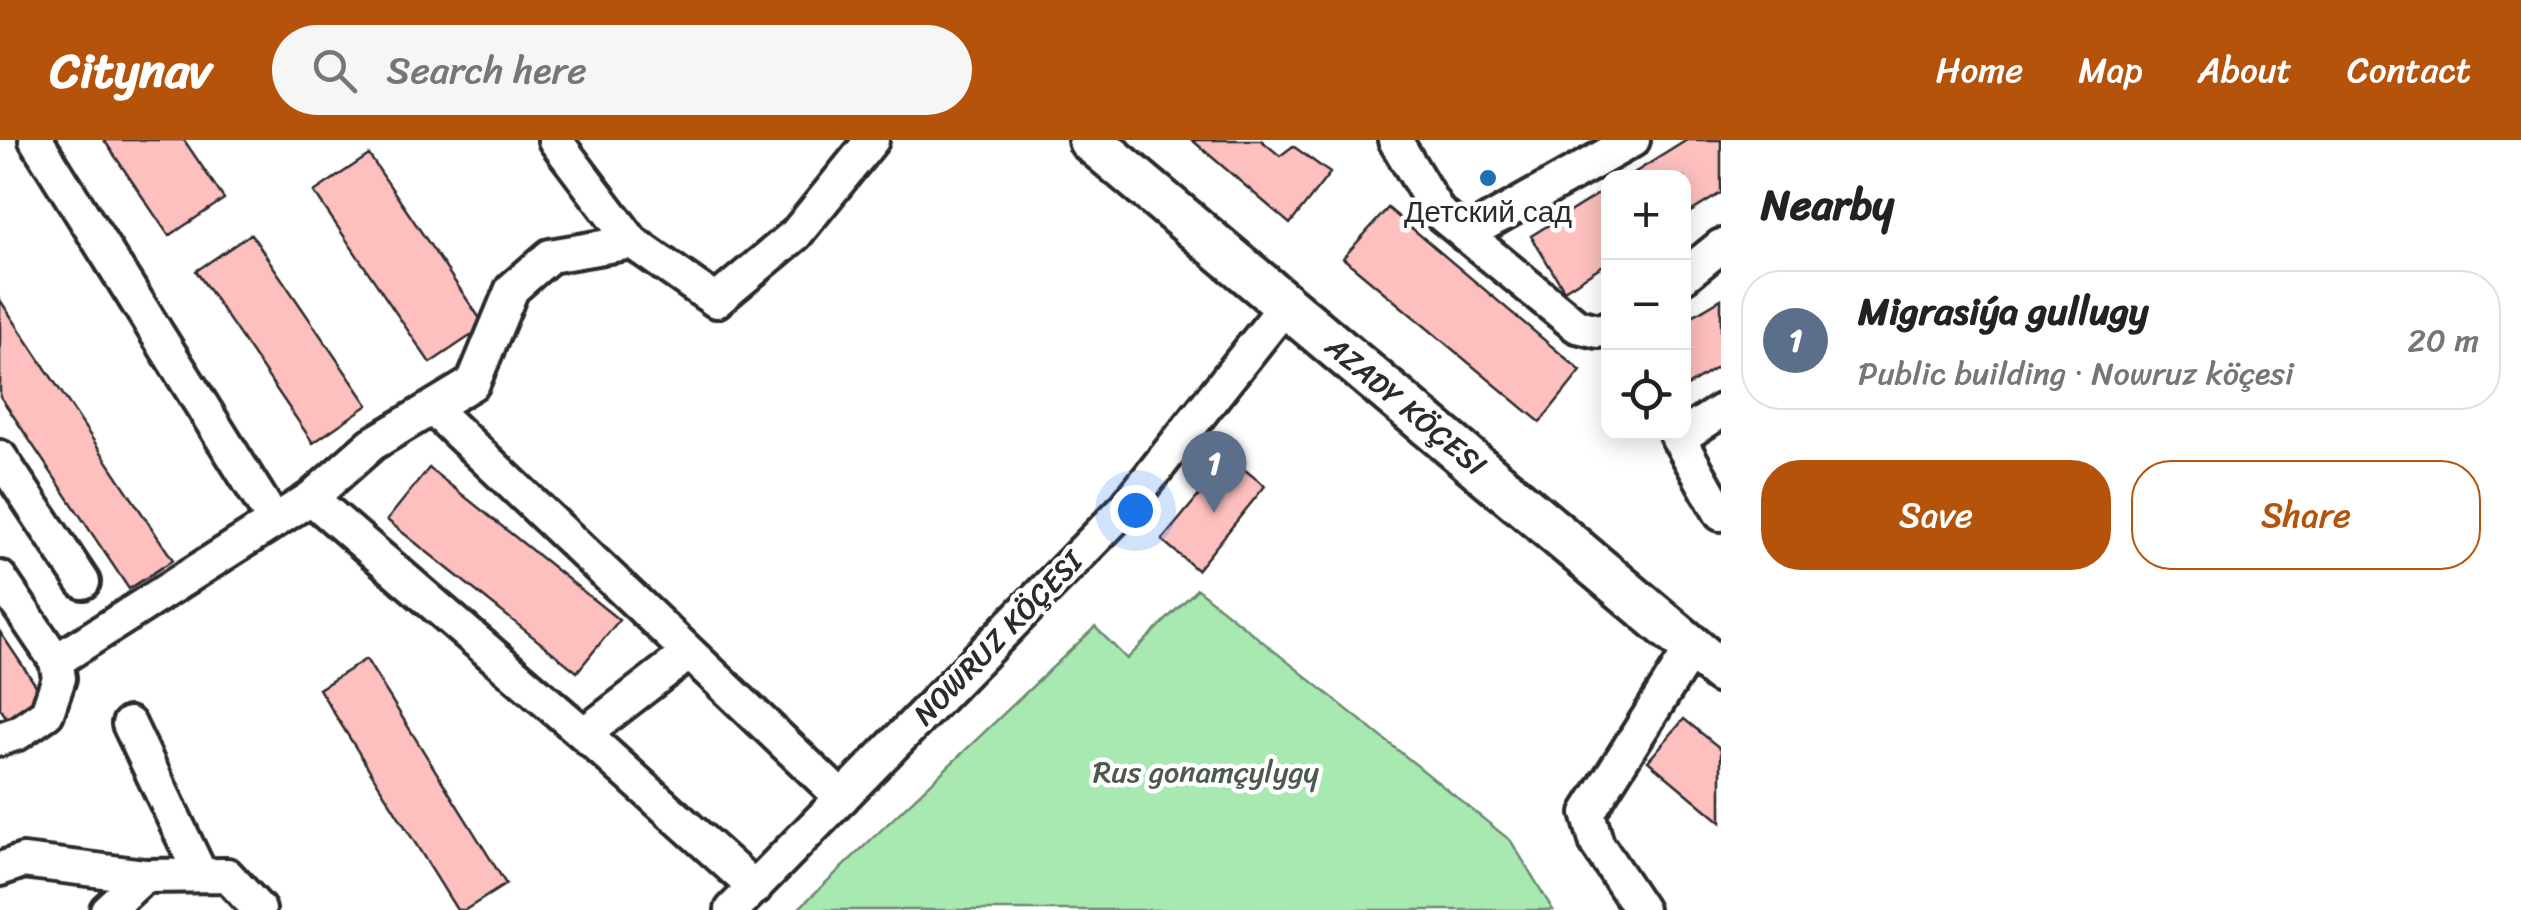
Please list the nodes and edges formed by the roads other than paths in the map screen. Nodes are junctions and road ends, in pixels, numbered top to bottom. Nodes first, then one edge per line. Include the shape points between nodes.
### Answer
1 (36, 140) edge
2 (555, 140) edge
3 (872, 140) edge
4 (1090, 140) edge
5 (1395, 140) edge
6 (1633, 140) edge
7 (1464, 235) junction
8 (632, 242) junction
9 (1721, 246) edge
10 (1691, 270) edge
11 (1286, 305) junction
12 (1601, 329) edge
13 (432, 408) junction
14 (1721, 412) edge
15 (1691, 428) edge
16 (1679, 440) edge
17 (0, 456) edge
18 (311, 498) junction
19 (1721, 514) edge
20 (274, 521) junction
21 (0, 578) edge
22 (83, 582) dead end
23 (689, 652) junction
24 (1707, 660) edge
25 (56, 661) junction
26 (129, 724) dead end
27 (584, 734) junction
28 (0, 739) edge
29 (842, 798) junction
30 (0, 869) edge
31 (201, 875) junction
32 (144, 876) junction
33 (743, 899) edge
34 (108, 910) edge
35 (259, 910) edge
36 (1641, 910) edge

1 - 20 street
2 - 8 street
3 - 8 street via 796,234 716,301
4 - 11 main road, AZADY KÖÇESI
5 - 7 street via 1438,212
6 - 7 street
7 - 12 street via 1577,326
8 - 13 street via 550,256 512,289 473,383
9 - 10 street
11 - 24 main road, AZADY KÖÇESI
11 - 29 street, NOWRUZ KÖÇESI via 1126,507
13 - 18 street via 372,444
13 - 23 street
14 - 15 street
16 - 19 street
17 - 22 street
18 - 20 street
18 - 27 street
20 - 25 street
21 - 25 street
23 - 27 street
23 - 29 street
24 - 36 street via 1588,813 1598,844
25 - 28 street via 59,678 47,713
26 - 31 street
27 - 33 street
29 - 33 street, NOWRUZ KÖÇESI
30 - 32 street via 23,861
31 - 32 street
31 - 35 street via 227,875
32 - 34 street

